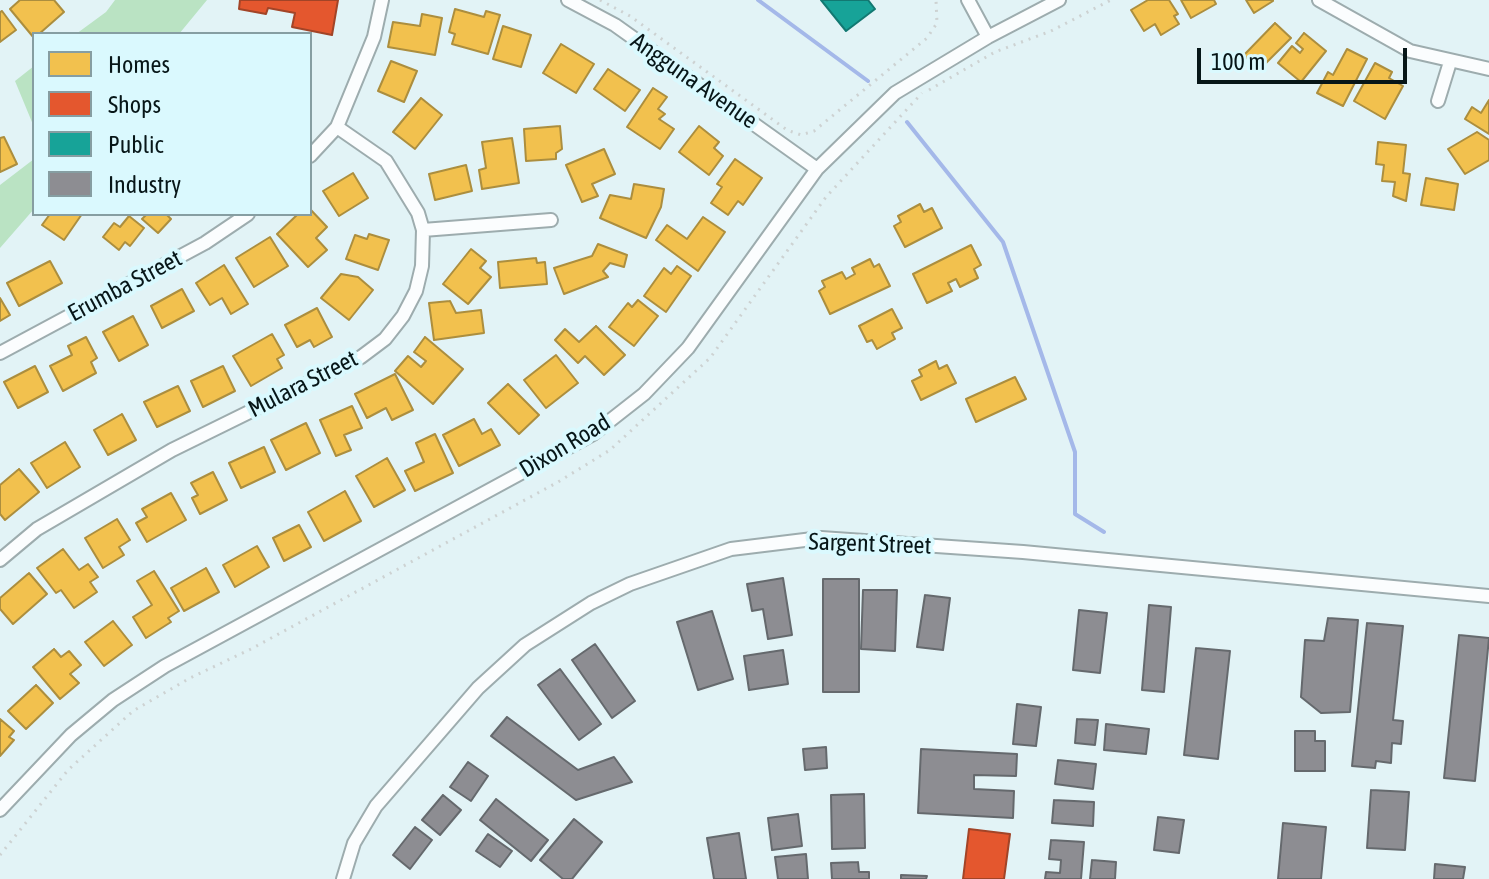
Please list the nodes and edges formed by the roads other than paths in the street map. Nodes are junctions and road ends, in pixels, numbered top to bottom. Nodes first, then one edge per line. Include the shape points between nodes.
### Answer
1 (382, 0) edge
2 (568, 0) edge
3 (968, 0) edge
4 (1059, 0) edge
5 (1319, 0) edge
6 (988, 37) junction
7 (1450, 62) junction
8 (1489, 69) edge
9 (1438, 101) dead end
10 (337, 127) junction
11 (312, 154) edge
12 (817, 169) junction
13 (245, 216) edge
14 (551, 220) dead end
15 (423, 230) junction
16 (0, 353) edge
17 (0, 560) edge
18 (1489, 596) edge
19 (0, 810) edge
20 (343, 879) edge

1 - 10 street via 374,37
2 - 12 street, Angguna Avenue via 615,25
3 - 6 street
4 - 6 street, Dixon Road
5 - 7 street via 1410,51
6 - 12 street, Dixon Road via 895,93
7 - 8 street
7 - 9 street
10 - 11 street
10 - 15 street, Mulara Street via 386,161
12 - 19 street, Dixon Road via 688,348 644,394 593,434 165,666 71,735
13 - 16 street, Erumba Street via 205,243
14 - 15 street
15 - 17 street, Mulara Street via 416,291 385,339 361,357 172,450 37,529
18 - 20 street, Sargent Street via 821,538 731,549 630,584 525,645 478,688 376,806 354,843

